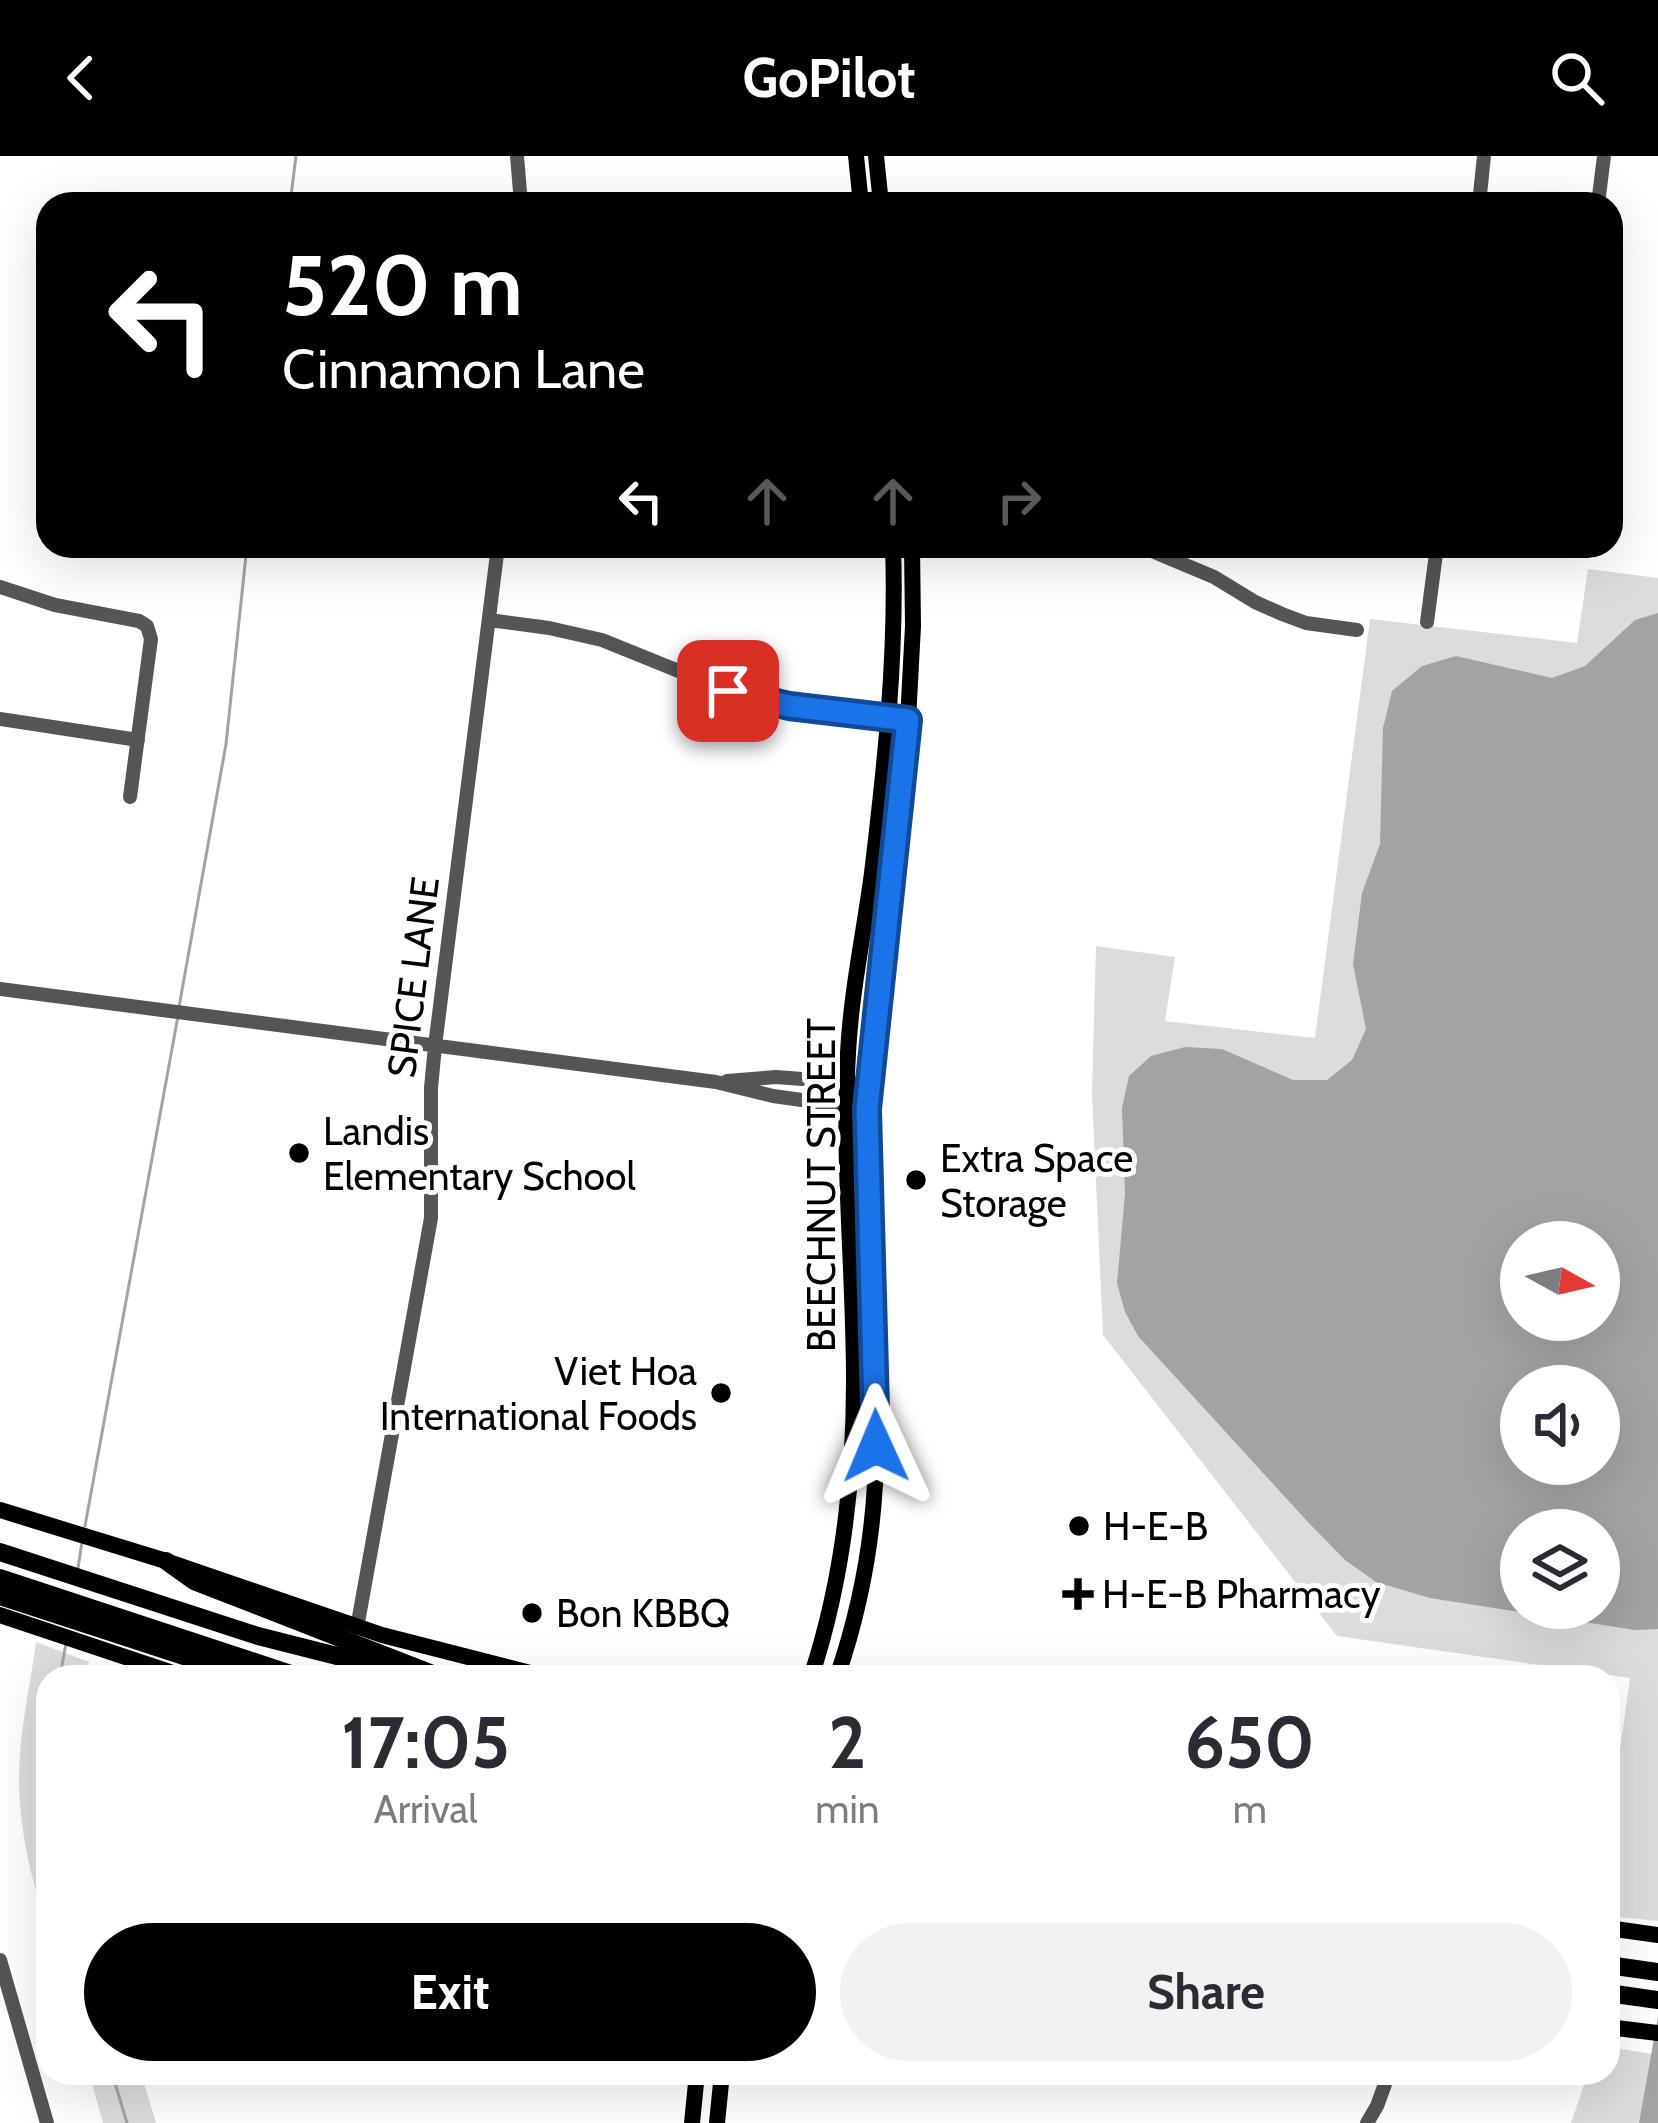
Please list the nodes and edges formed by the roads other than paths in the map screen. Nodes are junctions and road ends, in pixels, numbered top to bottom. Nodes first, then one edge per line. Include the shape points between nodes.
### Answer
1 (517, 156) edge
2 (856, 156) edge
3 (876, 156) edge
4 (1484, 156) edge
5 (1604, 156) edge
6 (520, 192) edge
7 (860, 192) edge
8 (880, 192) edge
9 (1480, 192) edge
10 (1600, 192) edge
11 (497, 558) edge
12 (893, 558) edge
13 (912, 558) edge
14 (1169, 558) edge
15 (1435, 558) edge
16 (0, 587) edge
17 (489, 620) junction
18 (1427, 622) dead end
19 (1357, 630) dead end
20 (888, 718) junction
21 (0, 719) edge
22 (908, 720) junction
23 (138, 740) junction
24 (130, 797) dead end
25 (872, 874) junction
26 (892, 878) junction
27 (0, 989) edge
28 (435, 1046) junction
29 (716, 1082) junction
30 (847, 1082) junction
31 (868, 1084) junction
32 (847, 1107) junction
33 (867, 1109) junction
34 (863, 1312) junction
35 (851, 1471) junction
36 (876, 1472) junction
37 (0, 1510) edge
38 (0, 1552) edge
39 (166, 1561) junction
40 (0, 1578) edge
41 (0, 1596) edge
42 (46, 1611) junction
43 (0, 1615) edge
44 (357, 1628) junction
45 (103, 1640) junction
46 (158, 1665) edge
47 (201, 1665) edge
48 (264, 1665) edge
49 (364, 1665) edge
50 (409, 1665) edge
51 (500, 1665) edge
52 (814, 1665) edge
53 (840, 1665) edge
54 (1620, 1930) edge
55 (1653, 1934) edge
56 (0, 1960) edge
57 (1620, 1995) edge
58 (1658, 2000) edge
59 (1620, 2028) edge
60 (1658, 2033) edge
61 (696, 2085) edge
62 (721, 2085) edge
63 (1385, 2085) edge
64 (46, 2123) edge
65 (692, 2123) edge
66 (717, 2123) edge
67 (1367, 2123) edge

1 - 6 street
2 - 7 main road
3 - 8 main road
4 - 9 street
5 - 10 street
11 - 17 street, SPICE LANE
12 - 20 main road, BEECHNUT STREET
13 - 22 main road, BEECHNUT STREET
14 - 19 street via 1282,614
15 - 18 street
16 - 23 street via 147,626
17 - 20 street via 602,640 738,694
17 - 28 street, SPICE LANE
20 - 22 street
20 - 25 main road, BEECHNUT STREET
21 - 23 street
22 - 26 main road, BEECHNUT STREET
23 - 24 street
25 - 26 main road
25 - 30 main road, BEECHNUT STREET
26 - 31 main road, BEECHNUT STREET
27 - 28 street
28 - 29 street
28 - 44 street, SPICE LANE via 431,1218
29 - 30 street
29 - 32 street
30 - 31 street
30 - 32 main road, BEECHNUT STREET
31 - 33 main road, BEECHNUT STREET
32 - 33 street
32 - 34 main road, BEECHNUT STREET
33 - 34 main road, BEECHNUT STREET
34 - 35 main road, BEECHNUT STREET
34 - 36 main road, BEECHNUT STREET
35 - 36 main road
35 - 52 main road, BEECHNUT STREET via 834,1594
36 - 53 main road, BEECHNUT STREET via 866,1574
37 - 39 main road
38 - 49 highway
39 - 44 main road
39 - 50 highway via 194,1581
40 - 42 highway
41 - 42 highway
42 - 43 main road
42 - 45 highway
42 - 48 highway via 94,1609
44 - 51 main road
45 - 46 main road
45 - 47 highway
54 - 55 main road
56 - 64 street
57 - 58 highway
59 - 60 main road
61 - 65 main road
62 - 66 main road
63 - 67 street

